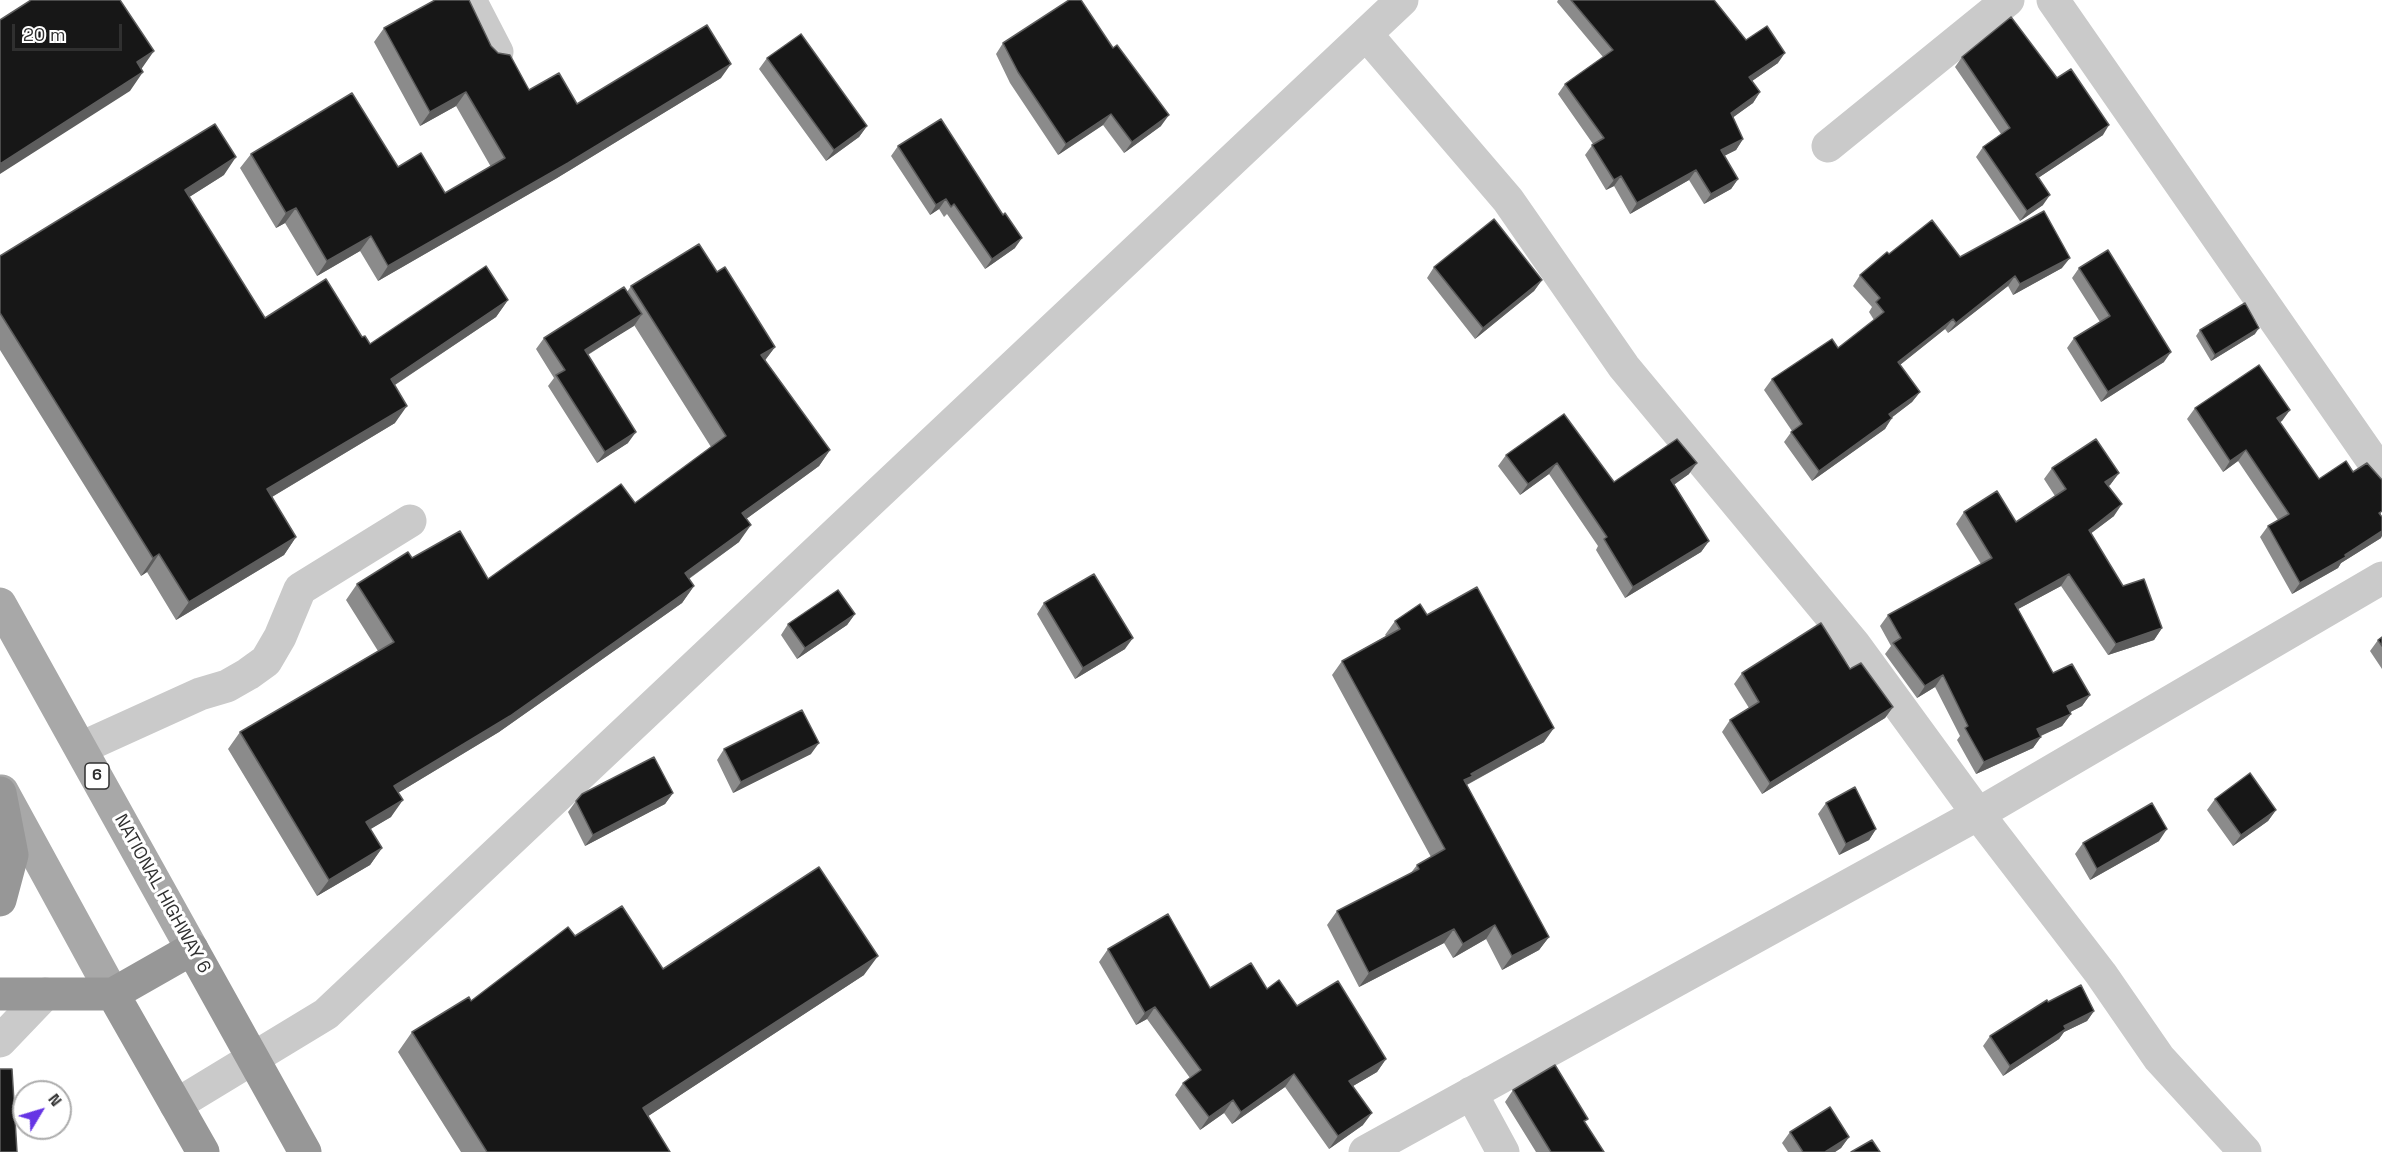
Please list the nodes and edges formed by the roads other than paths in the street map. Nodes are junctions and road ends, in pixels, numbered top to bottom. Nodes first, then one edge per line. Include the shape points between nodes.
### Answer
1 (470, 0) edge
2 (1402, 0) edge
3 (2008, 0) edge
4 (2053, 0) edge
5 (1366, 34) junction
6 (497, 51) edge
7 (1828, 146) dead end
8 (2382, 474) edge
9 (410, 521) dead end
10 (2382, 579) edge
11 (0, 604) edge
12 (81, 748) junction
13 (0, 786) edge
14 (0, 793) edge
15 (1978, 814) junction
16 (0, 900) edge
17 (192, 949) junction
18 (0, 994) edge
19 (45, 994) junction
20 (113, 994) junction
21 (0, 1041) edge
22 (253, 1059) junction
23 (1471, 1093) junction
24 (176, 1105) junction
25 (196, 1150) edge
26 (305, 1152) edge
27 (1365, 1152) edge
28 (1503, 1152) edge
29 (2245, 1152) edge

1 - 6 street
2 - 5 street
3 - 7 street
4 - 8 street
5 - 15 street via 1508,200 1624,368 1854,644
5 - 22 street via 326,1014
9 - 12 street via 300,589 266,661 248,674
10 - 15 street
11 - 12 main road, NATIONAL HIGHWAY 6 / 6
12 - 17 main road, NATIONAL HIGHWAY 6 / 6
13 - 20 main road
14 - 16 highway via 12,855
15 - 23 street
15 - 29 street via 2101,974 2159,1058
17 - 20 highway
17 - 22 highway, NATIONAL HIGHWAY 6 / 6
18 - 19 highway
19 - 20 highway
19 - 21 street
20 - 24 highway
22 - 24 street
22 - 26 highway, NATIONAL HIGHWAY 6 / 6
23 - 27 street
23 - 28 street
24 - 25 highway

